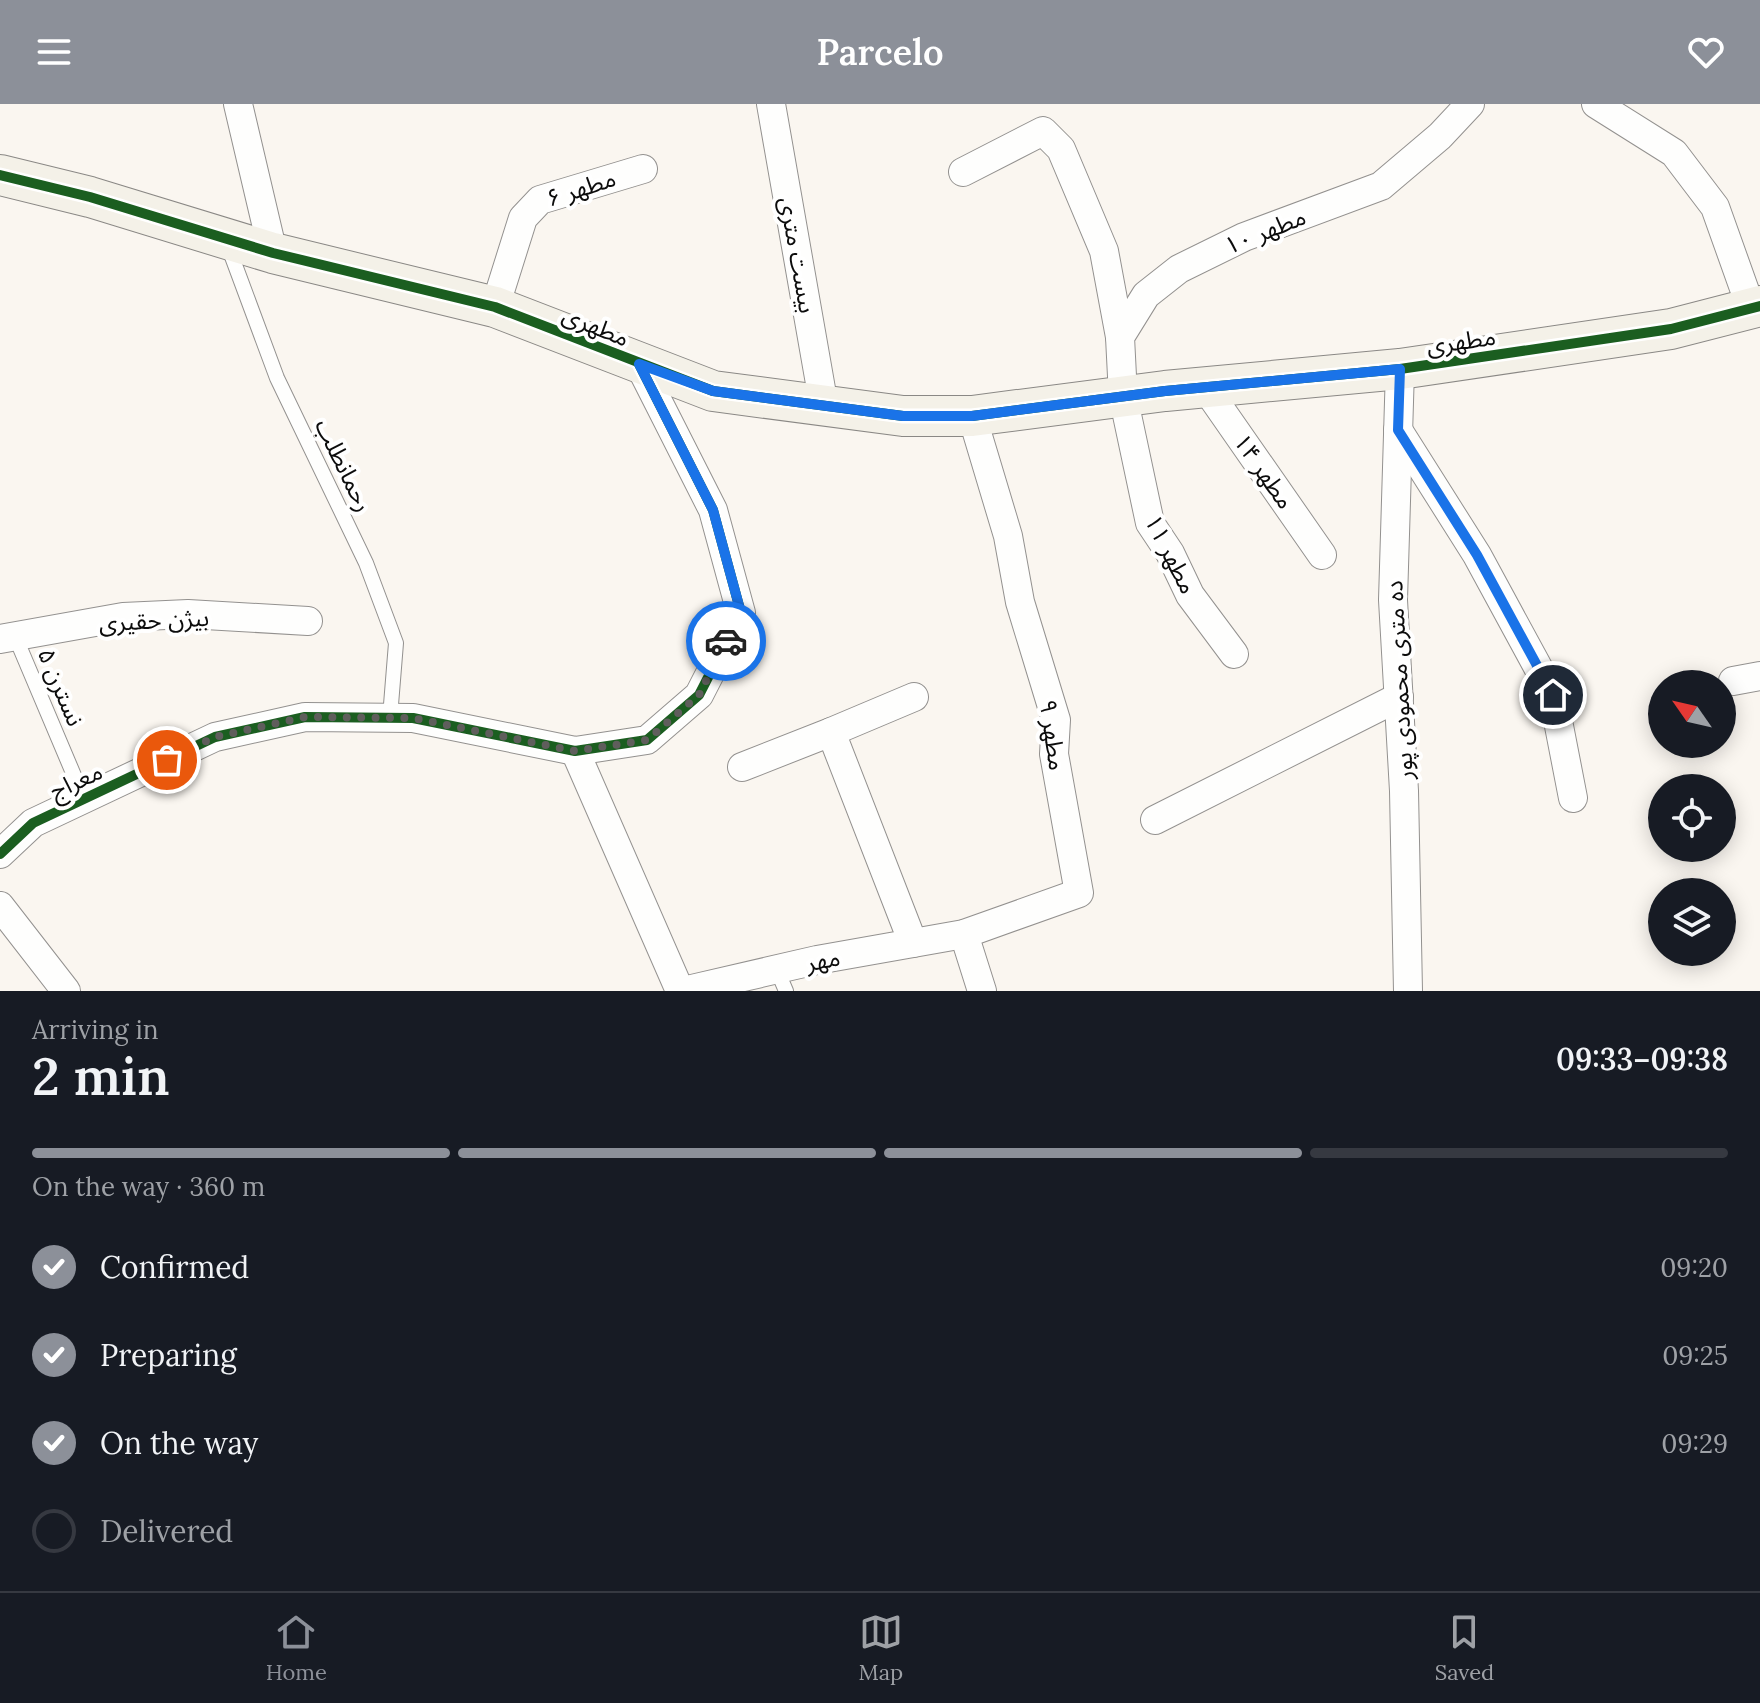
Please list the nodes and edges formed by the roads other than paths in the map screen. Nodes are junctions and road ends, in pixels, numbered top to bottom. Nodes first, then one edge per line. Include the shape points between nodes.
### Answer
1 (238, 104) edge
2 (771, 104) edge
3 (1470, 104) edge
4 (1596, 104) edge
5 (643, 169) dead end
6 (963, 172) dead end
7 (0, 175) edge
8 (225, 238) junction
9 (273, 253) junction
10 (495, 307) junction
11 (1756, 307) edge
12 (1120, 337) junction
13 (639, 364) junction
14 (1400, 369) junction
15 (1205, 387) junction
16 (1123, 396) junction
17 (824, 406) junction
18 (972, 416) junction
19 (1398, 430) junction
20 (1322, 555) dead end
21 (308, 621) dead end
22 (8, 637) edge
23 (1234, 654) dead end
24 (914, 697) dead end
25 (1399, 697) junction
26 (390, 717) junction
27 (831, 732) junction
28 (575, 751) junction
29 (742, 767) dead end
30 (1573, 798) dead end
31 (84, 799) junction
32 (1155, 820) dead end
33 (0, 854) edge
34 (0, 906) edge
35 (964, 934) junction
36 (913, 943) junction
37 (782, 980) edge
38 (66, 991) edge
39 (682, 991) edge
40 (982, 991) edge
41 (1408, 991) edge

1 - 9 street
2 - 17 street, بیست متری
3 - 12 street, مطهر ۱۰ via 1381,186 1244,237 1179,269 1146,295
4 - 11 street via 1674,153 1715,207
5 - 10 street, مطهر ۶ via 540,200 523,218
6 - 12 street via 1043,131 1061,149 1104,251
7 - 8 street, مطهری
8 - 9 street, مطهری
8 - 26 lane, رحمانطلب via 277,378 366,563 396,643
9 - 10 street, مطهری
10 - 13 street, مطهری
11 - 14 street, مطهری via 1671,329
12 - 16 street
13 - 17 street, مطهری via 713,391
13 - 28 street, معراج via 713,510 741,613 699,695 647,740
14 - 15 street, مطهری
14 - 19 street, ده متری محمودی پور
15 - 16 street, مطهری
15 - 20 street, مطهر ۱۴
16 - 18 street, مطهری
16 - 23 street, مطهر ۱۱ via 1150,523 1190,595
17 - 18 street, مطهری via 903,416
18 - 35 street, مطهر ۹ via 1056,720 1054,754 1079,893
19 - 25 street, ده متری محمودی پور via 1393,600
19 - 30 street via 1477,555 1553,695
21 - 22 street, بیژن حقیری via 188,614 123,617
22 - 31 lane, نسترن ۵
24 - 27 street
25 - 32 street
25 - 41 street, ده متری محمودی پور
26 - 28 street, معراج
26 - 31 street, معراج via 305,717 215,737
27 - 29 street
27 - 36 street
28 - 39 street, مهر
31 - 33 street, معراج via 33,823
34 - 38 street
35 - 36 street, مهر
35 - 40 street
36 - 37 street, مهر
37 - 39 street, مهر

